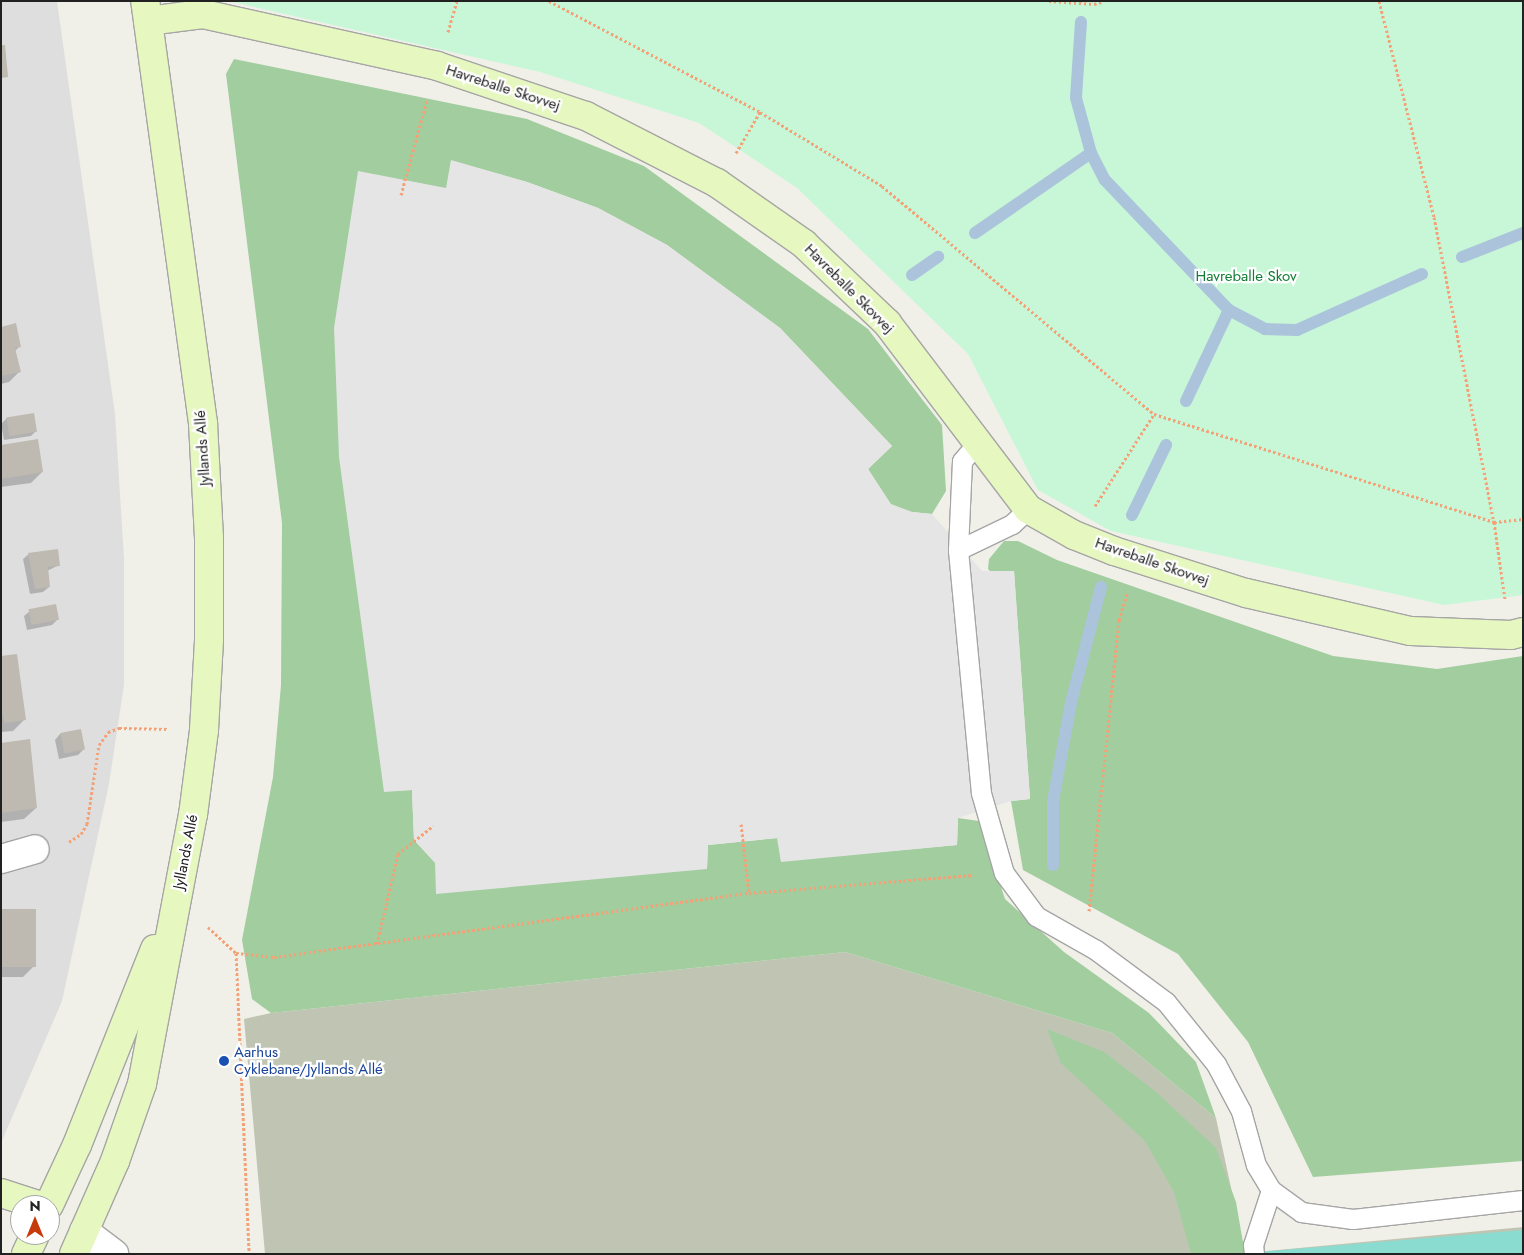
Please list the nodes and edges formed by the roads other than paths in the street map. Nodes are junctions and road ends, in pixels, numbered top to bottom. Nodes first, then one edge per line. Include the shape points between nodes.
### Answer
1 (146, 11) edge
2 (978, 442) junction
3 (1028, 509) junction
4 (958, 550) junction
5 (1517, 633) edge
6 (34, 850) road end
7 (1, 859) edge
8 (177, 897) junction
9 (1271, 1190) junction
10 (54, 1195) edge
11 (1523, 1200) edge
12 (60, 1221) edge
13 (79, 1242) edge
14 (114, 1254) edge
15 (1254, 1254) edge

1 - 2 street, Havreballe Skovvej via 203,14 437,66 586,116 717,183 804,244 887,323
1 - 8 street, Jyllands Allé via 202,423 210,538 210,640 204,730 193,815
2 - 3 street, Havreballe Skovvej
2 - 4 lane via 962,461
3 - 4 lane via 1012,524
3 - 5 street, Havreballe Skovvej via 1074,535 1246,593 1411,631
4 - 9 lane via 982,793 1004,873 1036,916 1084,943 1166,1002 1216,1064 1241,1111 1256,1165
6 - 7 street
8 - 10 street, Jyllands Allé
8 - 13 street, Jyllands Allé via 142,1084 115,1161
9 - 11 lane via 1301,1212 1353,1218
9 - 15 lane via 1253,1245
12 - 13 street
13 - 14 street

